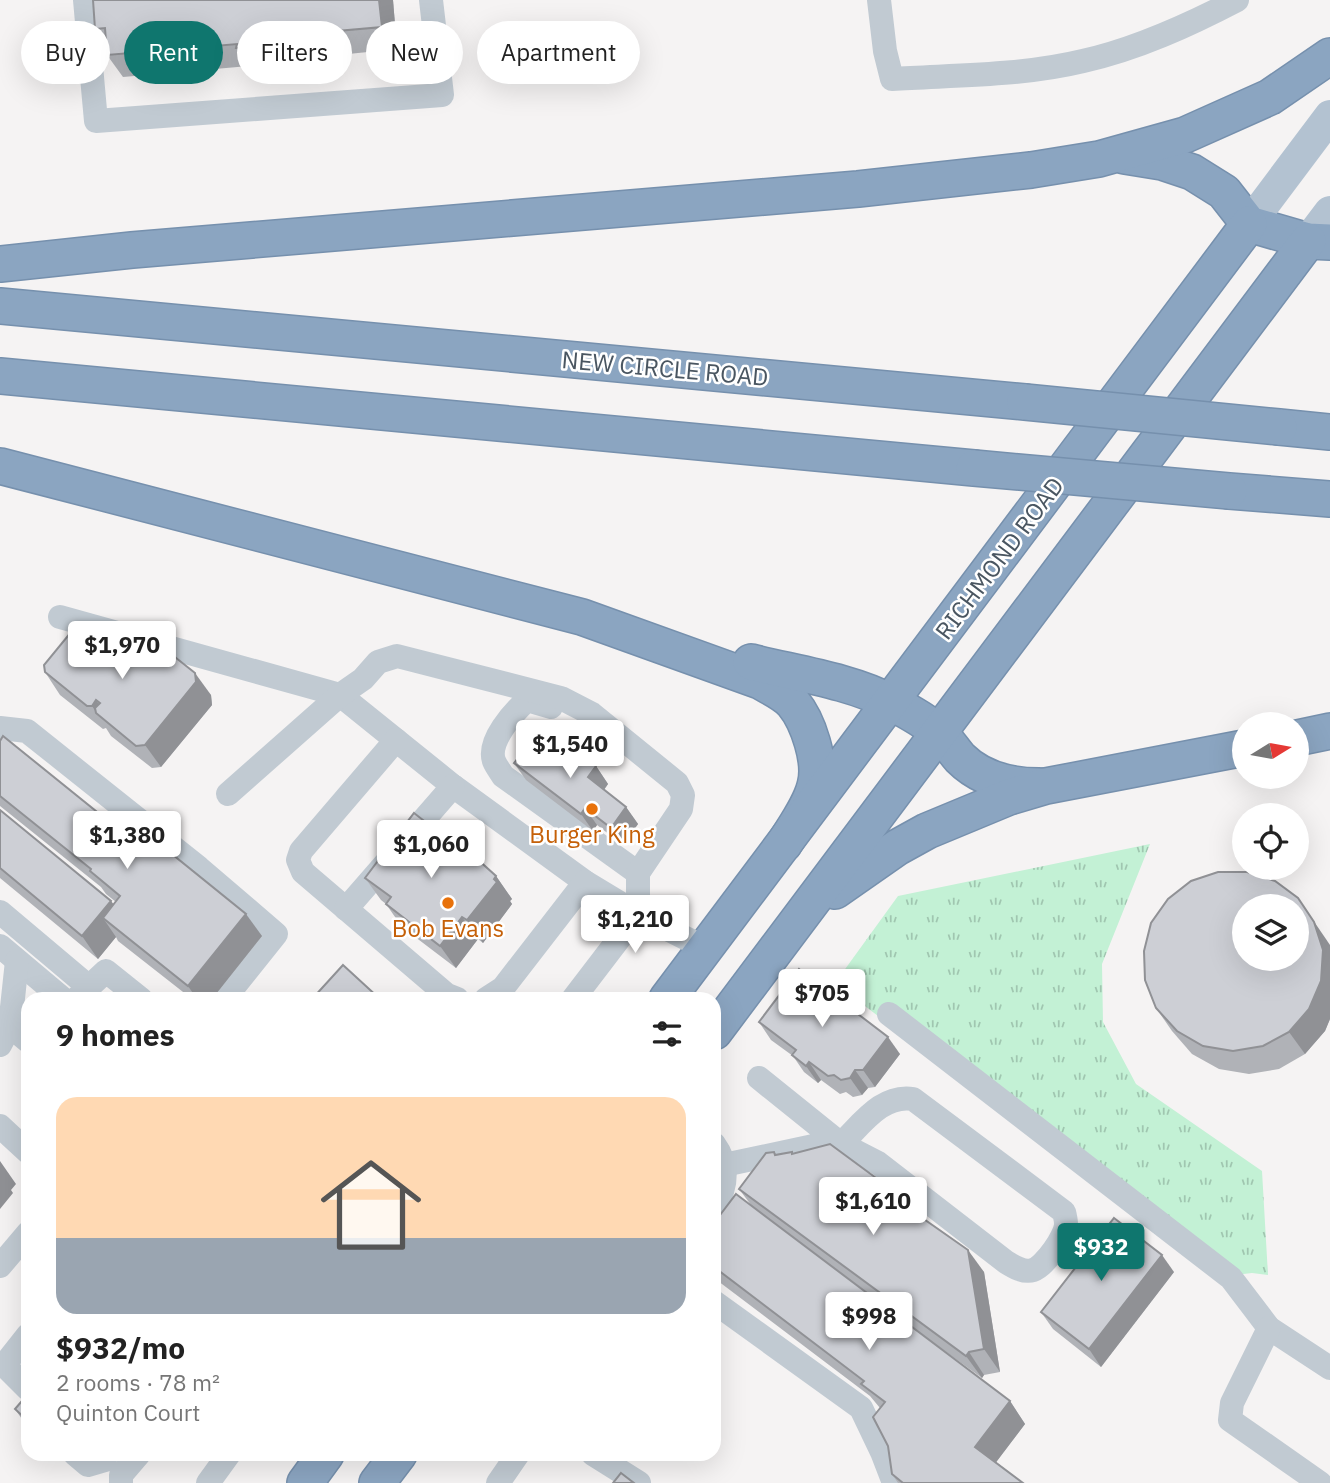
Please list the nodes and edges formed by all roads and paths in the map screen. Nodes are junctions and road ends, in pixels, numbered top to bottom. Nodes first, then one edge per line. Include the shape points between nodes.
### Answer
1 (85, 0) edge
2 (431, 0) edge
3 (880, 0) edge
4 (1237, 0) edge
5 (1330, 56) edge
6 (1330, 116) edge
7 (1114, 155) junction
8 (1330, 212) edge
9 (1249, 224) junction
10 (1319, 242) edge
11 (0, 264) edge
12 (0, 306) edge
13 (0, 376) edge
14 (1330, 432) edge
15 (0, 466) edge
16 (1330, 499) edge
17 (60, 617) dead end
18 (611, 628) junction
19 (340, 695) junction
20 (891, 702) junction
21 (0, 728) edge
22 (612, 730) junction
23 (1330, 731) edge
24 (939, 733) junction
25 (1309, 735) edge
26 (396, 740) junction
27 (1232, 750) edge
28 (453, 786) junction
29 (1046, 786) junction
30 (228, 794) dead end
31 (785, 845) junction
32 (638, 873) junction
33 (585, 882) junction
34 (346, 909) junction
35 (0, 912) edge
36 (638, 914) junction
37 (799, 920) junction
38 (705, 948) junction
39 (9, 953) edge
40 (55, 992) edge
41 (81, 992) edge
42 (83, 992) edge
43 (132, 992) edge
44 (230, 992) edge
45 (443, 992) edge
46 (497, 992) edge
47 (578, 992) edge
48 (672, 992) edge
49 (890, 1014) dead end
50 (721, 1023) edge
51 (13, 1037) edge
52 (759, 1078) dead end
53 (0, 1126) edge
54 (841, 1144) junction
55 (21, 1146) edge
56 (721, 1155) edge
57 (721, 1163) edge
58 (721, 1194) edge
59 (21, 1241) edge
60 (0, 1266) edge
61 (721, 1307) edge
62 (1269, 1328) junction
63 (21, 1344) edge
64 (1330, 1368) edge
65 (21, 1382) edge
66 (83, 1461) edge
67 (223, 1461) edge
68 (321, 1461) edge
69 (394, 1461) edge
70 (513, 1461) edge
71 (604, 1461) edge
72 (110, 1465) edge
73 (208, 1483) edge
74 (305, 1483) edge
75 (377, 1483) edge
76 (498, 1483) edge
77 (639, 1483) edge
78 (894, 1483) edge
79 (1320, 1483) edge

1 - 2 street via 96,121 442,95
3 - 4 street via 892,79 997,74 1082,62 1140,44
5 - 7 highway via 1270,97 1217,122
6 - 9 main road, RICHMOND ROAD
7 - 9 highway via 1192,172 1224,192
7 - 11 highway via 1031,170 858,189
8 - 10 main road
9 - 10 highway
9 - 20 highway, RICHMOND ROAD
10 - 24 highway
12 - 14 highway, NEW CIRCLE ROAD, bridge
13 - 16 highway, bridge
15 - 18 highway
17 - 19 street
18 - 20 highway via 868,692
18 - 31 highway via 760,681 794,704 816,753 818,769 815,786
19 - 22 street via 378,662 397,656 561,698
19 - 26 street
19 - 30 street
20 - 24 highway
20 - 31 highway, RICHMOND ROAD
21 - 44 street via 27,731 276,934
22 - 32 street via 677,783 683,795 681,809
22 - 32 street via 590,730 561,711 527,700 502,730 494,761 503,776
23 - 25 highway
24 - 29 highway via 979,771 1017,786
24 - 37 highway
26 - 28 street
26 - 34 street via 301,851 303,872
27 - 29 highway
28 - 33 street
28 - 34 street
29 - 37 highway via 971,811 898,847
31 - 38 highway, RICHMOND ROAD
32 - 36 street
33 - 36 street
33 - 46 street
34 - 45 street
35 - 41 street
36 - 38 street
36 - 47 street
37 - 50 highway
38 - 48 highway, RICHMOND ROAD
39 - 40 street
39 - 51 street
42 - 43 street via 106,971
49 - 62 street via 1231,1278
52 - 54 street
53 - 55 street
54 - 54 street via 878,1163 1019,1269 1032,1271 1042,1265 1063,1237 1064,1212 913,1099 900,1097 882,1104
54 - 56 street
57 - 58 street via 726,1184
59 - 60 street
61 - 78 street via 861,1408
62 - 64 street
62 - 79 street via 1232,1403 1230,1420
63 - 65 street via 9,1359 8,1370
66 - 72 street
67 - 73 street
68 - 74 highway
69 - 75 highway
70 - 76 street
71 - 77 street

